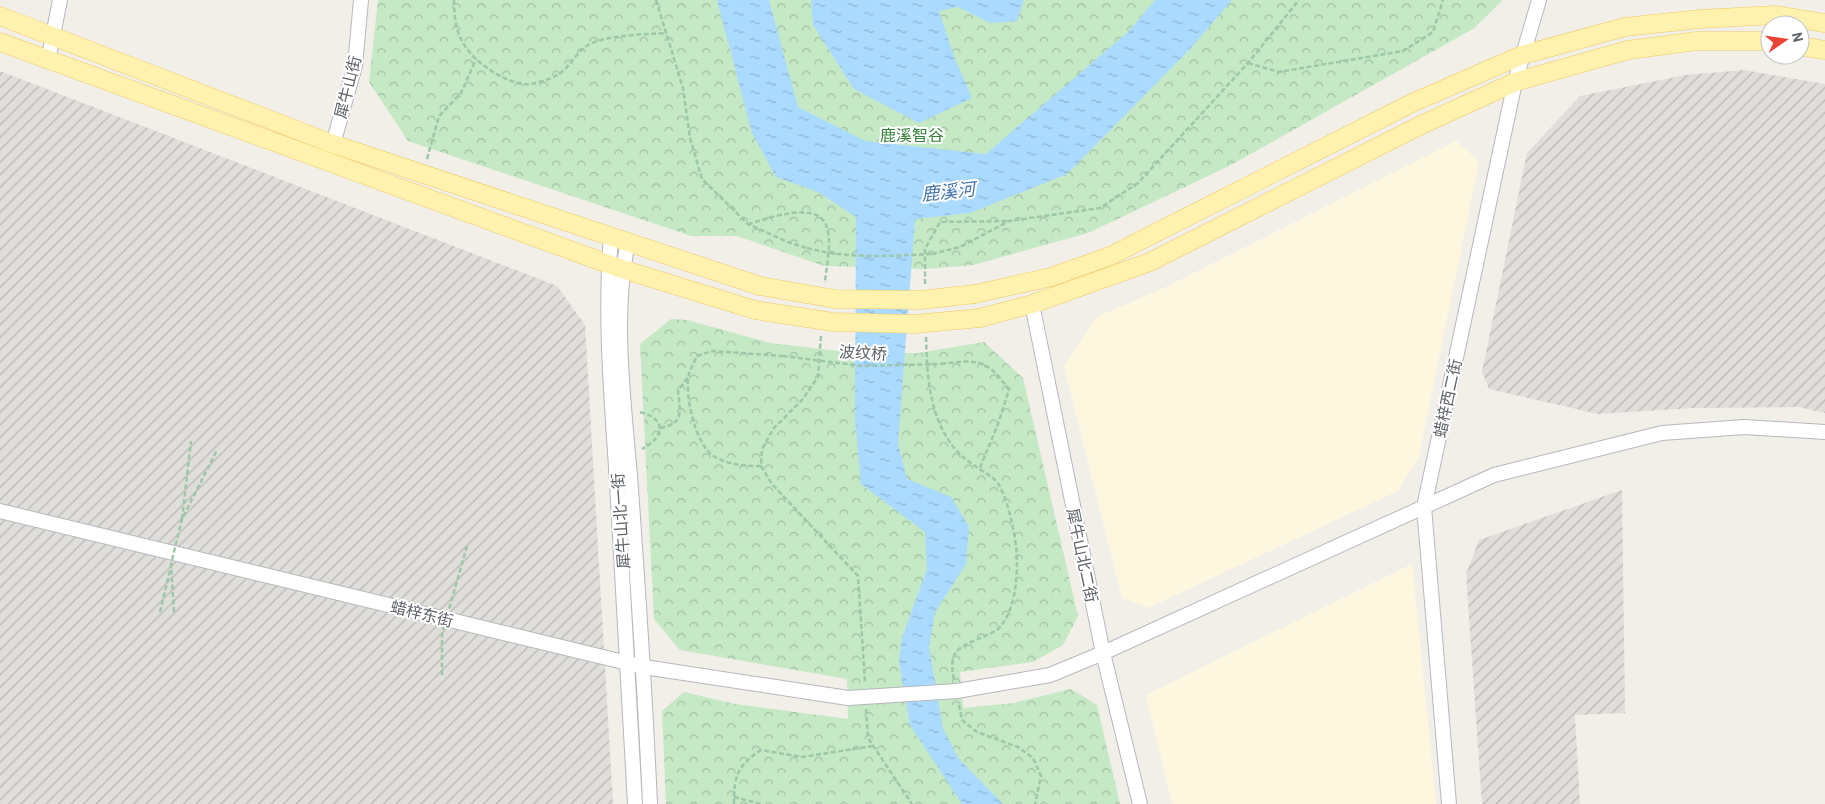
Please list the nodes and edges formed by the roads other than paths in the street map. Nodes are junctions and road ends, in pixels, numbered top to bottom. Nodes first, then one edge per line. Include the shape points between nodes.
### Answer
1 (60, 0) edge
2 (361, 0) edge
3 (1539, 0) edge
4 (0, 16) edge
5 (1825, 23) edge
6 (53, 36) junction
7 (1760, 41) edge
8 (0, 42) edge
9 (1810, 48) edge
10 (1825, 50) edge
11 (1522, 55) junction
12 (48, 61) junction
13 (1515, 82) junction
14 (332, 144) junction
15 (620, 240) junction
16 (615, 266) junction
17 (1032, 304) junction
18 (1825, 432) edge
19 (1424, 507) junction
20 (0, 511) edge
21 (1103, 653) junction
22 (629, 663) junction
23 (644, 667) junction
24 (635, 804) edge
25 (650, 804) edge
26 (1140, 804) edge
27 (1449, 804) edge

1 - 6 street
2 - 14 street, 犀牛山街 via 355,66
3 - 11 street, 蜡梓西二街
4 - 6 main road
5 - 11 main road via 1776,15 1624,27
6 - 12 street
6 - 14 main road
7 - 13 main road via 1697,41 1628,50
8 - 12 main road
9 - 10 main road
11 - 13 street, 蜡梓西二街
11 - 15 main road, bridge via 1412,103 1110,256 1051,277 976,294 921,300 835,299 760,286
12 - 16 main road
13 - 17 main road via 1417,127 1150,262
13 - 19 street, 蜡梓西二街
14 - 15 main road
15 - 16 street, 犀牛山北一街
16 - 17 main road, bridge via 755,310 833,322 915,324 980,318
16 - 22 street, 犀牛山北一街 via 608,344
16 - 23 street, 犀牛山北一街
17 - 21 street, 犀牛山北二街
18 - 19 street, 蜡梓东街 via 1744,427 1662,433 1494,476
19 - 21 street, 蜡梓东街
19 - 27 street, 蜡梓西二街
20 - 22 street, 蜡梓东街
21 - 23 street, 蜡梓东街, bridge via 1050,675 956,692 848,698
21 - 26 street, 犀牛山北二街
22 - 23 street, 蜡梓东街
22 - 24 street, 犀牛山北一街
23 - 25 street, 犀牛山北一街

